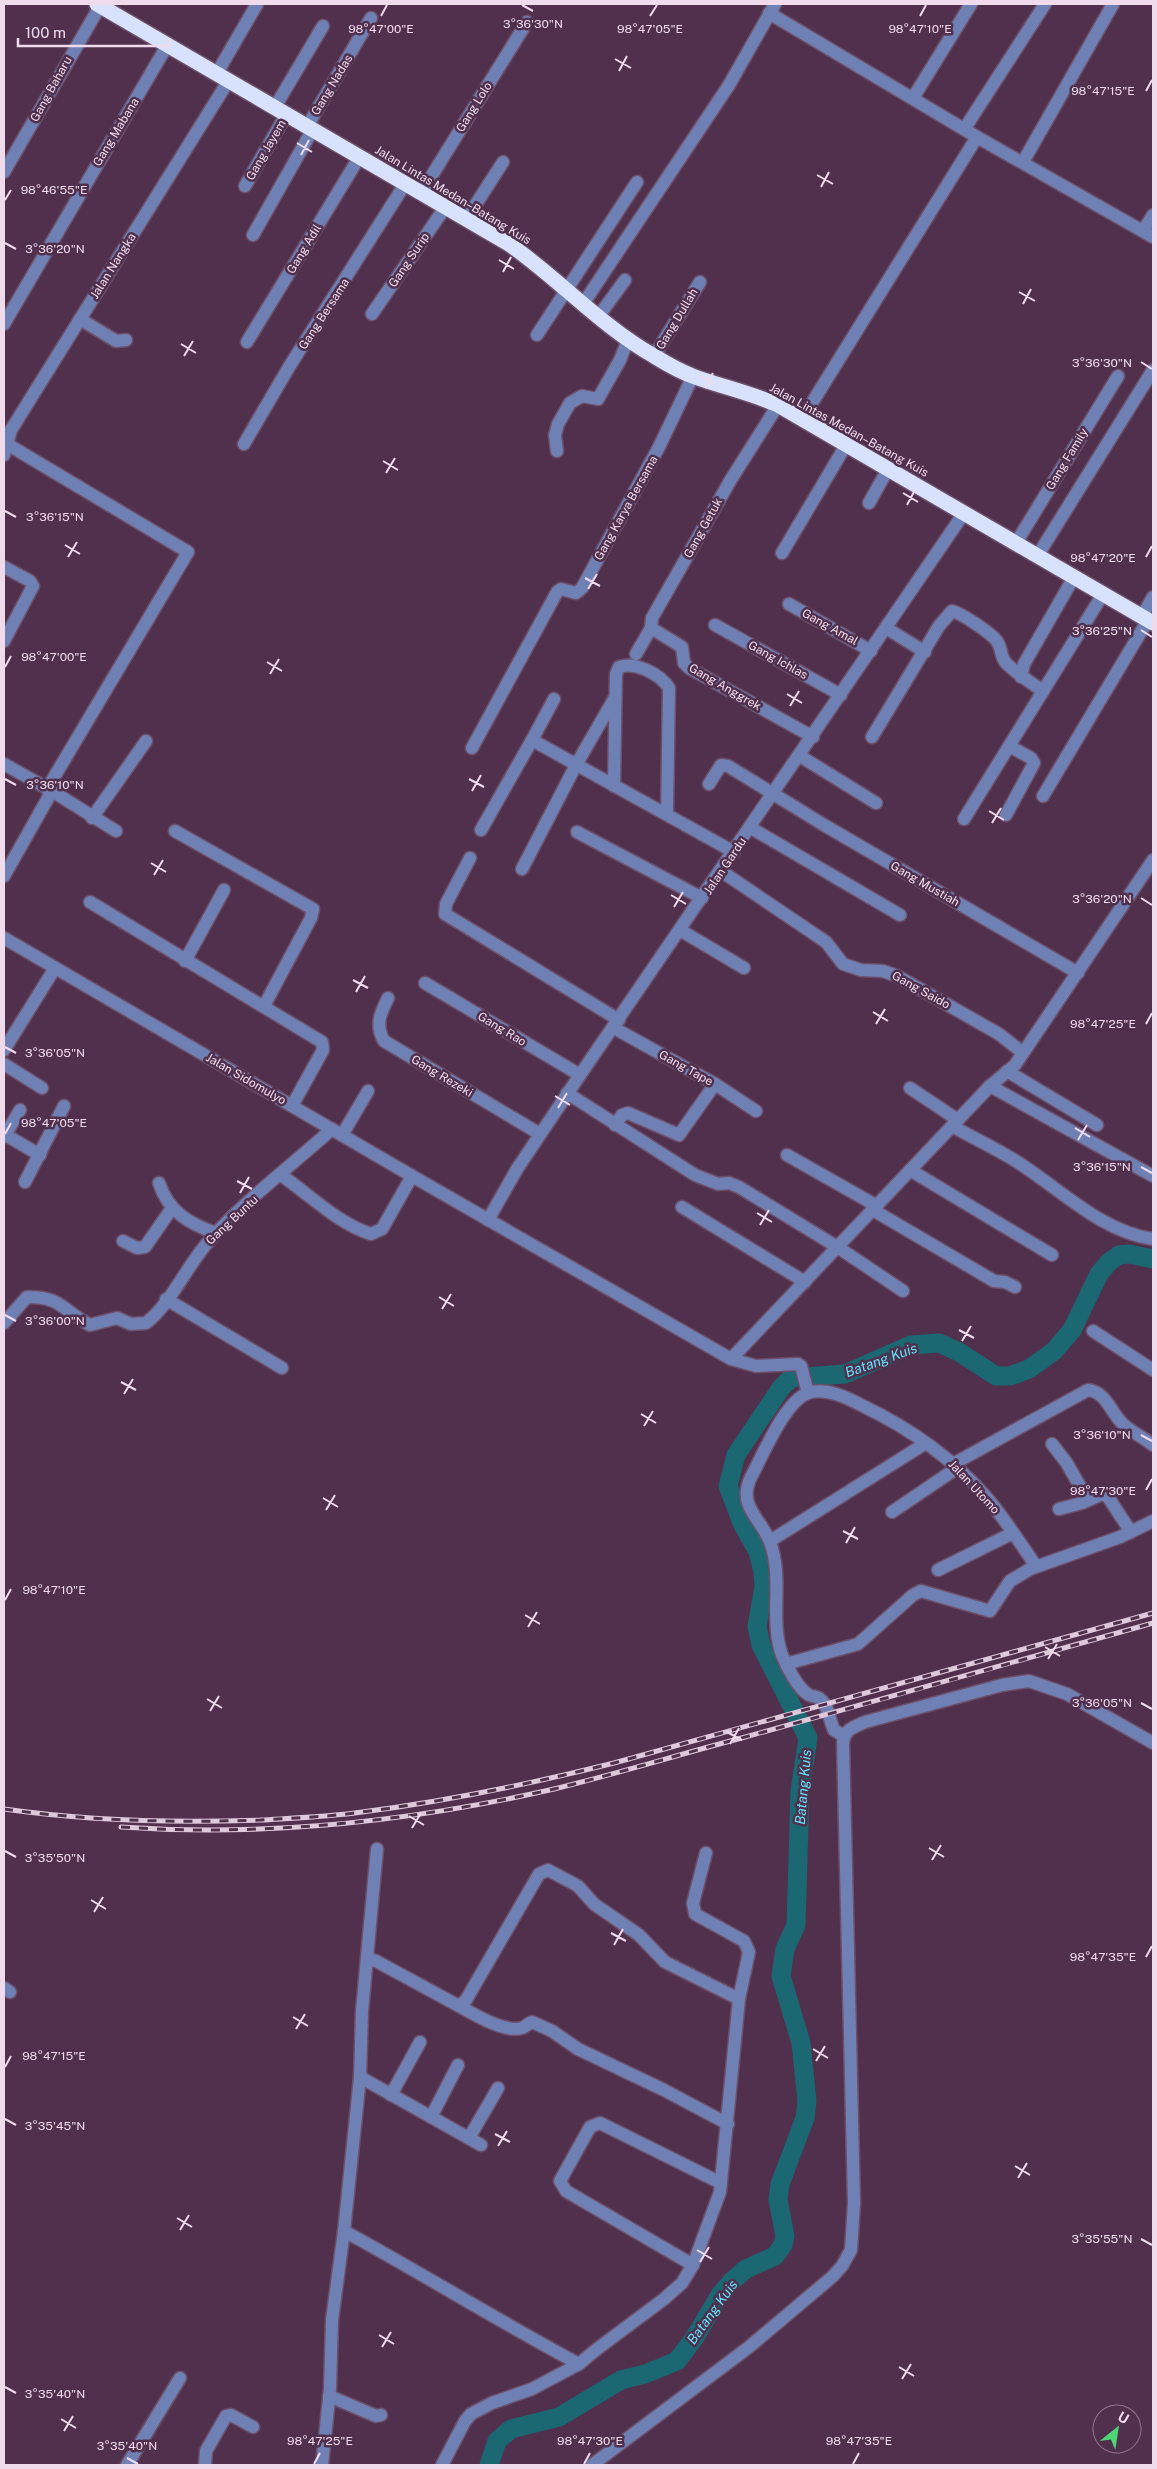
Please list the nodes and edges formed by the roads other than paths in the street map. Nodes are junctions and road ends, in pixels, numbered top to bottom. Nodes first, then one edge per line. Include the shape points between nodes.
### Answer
1 (257, 4) edge
2 (971, 4) edge
3 (1045, 4) edge
4 (1113, 4) edge
5 (99, 5) edge
6 (772, 8) edge
7 (371, 18) dead end
8 (527, 22) dead end
9 (323, 26) dead end
10 (168, 44) junction
11 (223, 76) junction
12 (913, 98) junction
13 (281, 110) junction
14 (310, 127) junction
15 (965, 128) junction
16 (977, 137) junction
17 (360, 156) junction
18 (503, 162) dead end
19 (1023, 162) junction
20 (4, 172) edge
21 (637, 182) dead end
22 (406, 184) junction
23 (245, 186) dead end
24 (421, 193) junction
25 (446, 206) junction
26 (1153, 215) edge
27 (466, 218) junction
28 (1148, 234) edge
29 (253, 235) dead end
30 (626, 280) dead end
31 (700, 282) dead end
32 (566, 289) junction
33 (583, 304) junction
34 (372, 314) dead end
35 (598, 316) junction
36 (80, 319) junction
37 (4, 324) edge
38 (537, 335) dead end
39 (126, 340) dead end
40 (628, 340) junction
41 (247, 342) dead end
42 (654, 356) junction
43 (1153, 370) edge
44 (693, 376) junction
45 (1118, 376) dead end
46 (778, 405) junction
47 (802, 419) junction
48 (244, 444) dead end
49 (846, 445) junction
50 (5, 449) edge
51 (557, 451) dead end
52 (888, 469) junction
53 (869, 503) dead end
54 (964, 513) junction
55 (1016, 542) junction
56 (782, 553) dead end
57 (1038, 555) junction
58 (4, 566) edge
59 (1074, 577) junction
60 (1103, 594) junction
61 (1153, 597) edge
62 (789, 604) dead end
63 (1148, 620) edge
64 (715, 625) dead end
65 (651, 628) junction
66 (886, 628) junction
67 (4, 641) edge
68 (871, 651) junction
69 (925, 652) junction
70 (636, 654) dead end
71 (1021, 677) junction
72 (1043, 691) junction
73 (841, 696) junction
74 (554, 698) dead end
75 (614, 699) junction
76 (813, 737) junction
77 (872, 737) dead end
78 (532, 740) junction
79 (146, 742) dead end
80 (1009, 746) junction
81 (472, 748) dead end
82 (800, 756) junction
83 (4, 764) edge
84 (576, 765) junction
85 (709, 784) dead end
86 (614, 786) junction
87 (50, 790) junction
88 (774, 794) junction
89 (1043, 796) dead end
90 (876, 802) dead end
91 (667, 813) junction
92 (1006, 815) dead end
93 (92, 818) junction
94 (964, 819) dead end
95 (751, 828) junction
96 (481, 830) dead end
97 (116, 831) dead end
98 (175, 831) dead end
99 (577, 832) dead end
100 (734, 852) junction
101 (470, 858) dead end
102 (1153, 860) edge
103 (522, 868) dead end
104 (721, 871) junction
105 (4, 876) edge
106 (224, 890) dead end
107 (702, 898) junction
108 (90, 902) dead end
109 (900, 915) dead end
110 (680, 930) junction
111 (4, 938) edge
112 (186, 961) junction
113 (55, 968) junction
114 (744, 968) dead end
115 (1078, 973) junction
116 (425, 983) dead end
117 (388, 998) dead end
118 (264, 1006) junction
119 (616, 1024) junction
120 (4, 1050) edge
121 (1022, 1052) junction
122 (4, 1064) edge
123 (1007, 1071) junction
124 (580, 1075) junction
125 (715, 1084) junction
126 (990, 1086) junction
127 (42, 1088) dead end
128 (910, 1088) dead end
129 (368, 1091) dead end
130 (568, 1093) junction
131 (64, 1106) dead end
132 (292, 1106) junction
133 (20, 1110) dead end
134 (756, 1111) dead end
135 (955, 1123) junction
136 (1097, 1124) dead end
137 (615, 1125) junction
138 (337, 1132) junction
139 (540, 1134) junction
140 (4, 1135) edge
141 (787, 1155) dead end
142 (40, 1156) junction
143 (910, 1170) junction
144 (281, 1175) junction
145 (412, 1176) junction
146 (1153, 1176) edge
147 (25, 1182) dead end
148 (159, 1183) dead end
149 (682, 1207) dead end
150 (172, 1208) junction
151 (875, 1208) junction
152 (488, 1220) junction
153 (216, 1233) junction
154 (1153, 1239) edge
155 (122, 1241) dead end
156 (839, 1248) junction
157 (1052, 1255) dead end
158 (805, 1282) junction
159 (1015, 1287) dead end
160 (904, 1291) dead end
161 (166, 1299) junction
162 (4, 1323) edge
163 (1093, 1331) dead end
164 (732, 1359) junction
165 (282, 1368) dead end
166 (1153, 1370) edge
167 (807, 1389) junction
168 (926, 1442) junction
169 (1052, 1444) dead end
170 (1153, 1445) edge
171 (955, 1466) junction
172 (1088, 1500) junction
173 (1059, 1509) dead end
174 (892, 1512) dead end
175 (1153, 1521) edge
176 (1131, 1532) junction
177 (1013, 1533) junction
178 (770, 1541) junction
179 (1036, 1566) junction
180 (938, 1570) dead end
181 (786, 1664) junction
182 (844, 1736) junction
183 (1153, 1743) edge
184 (378, 1849) dead end
185 (706, 1853) dead end
186 (367, 1958) junction
187 (739, 1999) junction
188 (459, 2006) junction
189 (420, 2042) dead end
190 (458, 2065) dead end
191 (360, 2076) junction
192 (498, 2088) dead end
193 (391, 2094) junction
194 (431, 2117) junction
195 (728, 2124) junction
196 (469, 2138) junction
197 (481, 2145) dead end
198 (721, 2183) junction
199 (344, 2230) junction
200 (693, 2265) junction
201 (579, 2364) junction
202 (180, 2378) dead end
203 (329, 2396) junction
204 (381, 2415) dead end
205 (253, 2427) dead end
206 (127, 2465) edge
207 (205, 2465) edge
208 (322, 2465) edge
209 (442, 2465) edge
210 (592, 2465) edge

1 - 11 street, Jalan Nangka
2 - 12 street
3 - 15 street
4 - 19 street
5 - 10 highway, Jalan Lintas Medan–Batang Kuis
5 - 20 street, Gang Baharu
6 - 12 street
6 - 33 street via 729,86
7 - 14 street, Gang Nadas
8 - 24 street, Gang Lolo
9 - 13 street, Gang Jayem
10 - 11 highway, Jalan Lintas Medan–Batang Kuis
10 - 37 street, Gang Mabana
11 - 13 highway, Jalan Lintas Medan–Batang Kuis
11 - 36 street, Jalan Nangka
12 - 15 street
13 - 14 highway, Jalan Lintas Medan–Batang Kuis
13 - 23 street, Gang Jayem
14 - 17 highway, Jalan Lintas Medan–Batang Kuis
14 - 29 street, Gang Nadas
15 - 16 street
16 - 19 street
16 - 47 street
17 - 22 highway, Jalan Lintas Medan–Batang Kuis
17 - 41 street, Gang Adil
18 - 27 street
19 - 28 street
21 - 32 street
22 - 24 highway, Jalan Lintas Medan–Batang Kuis
22 - 48 street, Gang Bersama
24 - 25 highway, Jalan Lintas Medan–Batang Kuis
25 - 27 highway, Jalan Lintas Medan–Batang Kuis
25 - 34 street, Gang Surip
26 - 28 street
27 - 32 highway, Jalan Lintas Medan–Batang Kuis via 509,244
30 - 35 street
31 - 42 street, Gang Dullah
32 - 33 highway, Jalan Lintas Medan–Batang Kuis
32 - 38 street
33 - 35 highway, Jalan Lintas Medan–Batang Kuis
35 - 40 highway, Jalan Lintas Medan–Batang Kuis
36 - 39 street via 116,341
36 - 50 street, Jalan Nangka via 11,430
40 - 42 highway, Jalan Lintas Medan–Batang Kuis
40 - 51 street via 598,399 582,396 570,403 555,432
42 - 44 highway, Jalan Lintas Medan–Batang Kuis
43 - 57 street
44 - 46 highway, Jalan Lintas Medan–Batang Kuis via 745,391
44 - 81 street, Gang Karya Bersama via 659,447 582,588 576,593 561,589 558,592
45 - 55 street, Gang Family
46 - 47 highway, Jalan Lintas Medan–Batang Kuis
46 - 65 street, Gang Getuk via 701,530 652,618
47 - 49 highway, Jalan Lintas Medan–Batang Kuis
49 - 52 highway, Jalan Lintas Medan–Batang Kuis
49 - 56 street
50 - 87 street via 188,552
52 - 53 street
52 - 54 highway, Jalan Lintas Medan–Batang Kuis
54 - 55 highway, Jalan Lintas Medan–Batang Kuis
54 - 66 street, Jalan Gardu
55 - 57 highway, Jalan Lintas Medan–Batang Kuis
57 - 59 highway, Jalan Lintas Medan–Batang Kuis
58 - 67 street via 31,582 33,588
59 - 60 highway, Jalan Lintas Medan–Batang Kuis
59 - 71 street via 1024,664
60 - 63 highway, Jalan Lintas Medan–Batang Kuis
60 - 72 street
61 - 63 street
62 - 68 street, Gang Amal
63 - 89 street
64 - 73 street, Gang Ichlas
65 - 70 street, Gang Getuk
65 - 76 street, Gang Anggrek via 682,647 688,668
66 - 68 street, Jalan Gardu
66 - 69 street
68 - 73 street, Jalan Gardu
69 - 71 street via 939,626 950,611 954,611 997,641 1002,658
69 - 77 street
71 - 72 street
72 - 80 street
73 - 76 street, Jalan Gardu
74 - 78 street
75 - 84 street
75 - 86 street
75 - 91 street via 617,671 623,665 642,668 669,688
76 - 82 street, Jalan Gardu
78 - 84 street
78 - 96 street
79 - 93 street
80 - 92 street via 1034,763
80 - 94 street
82 - 88 street, Jalan Gardu
82 - 90 street
83 - 87 street
84 - 86 street
84 - 103 street
85 - 88 street, Gang Mustiah via 723,764
86 - 91 street
87 - 93 street
87 - 105 street
88 - 95 street, Jalan Gardu
88 - 115 street, Gang Mustiah
91 - 100 street
93 - 97 street
95 - 100 street, Jalan Gardu
95 - 109 street
98 - 118 street via 312,907 314,912
99 - 107 street
100 - 104 street, Jalan Gardu
101 - 119 street, Gang Tape via 444,908 445,914
102 - 115 street
104 - 107 street, Jalan Gardu
104 - 121 street, Gang Saido via 826,942 843,964 897,976 999,1034
106 - 112 street
107 - 110 street, Jalan Gardu
108 - 112 street
110 - 114 street
110 - 119 street, Jalan Gardu
111 - 113 street, Jalan Sidomulyo
112 - 118 street
113 - 120 street
113 - 132 street, Jalan Sidomulyo
115 - 121 street
116 - 124 street, Gang Rao
117 - 139 street, Gang Rezeki via 378,1023 384,1041
118 - 132 street via 324,1045
119 - 124 street, Jalan Gardu
119 - 125 street, Gang Tape
121 - 123 street
122 - 127 street
123 - 126 street
123 - 136 street
124 - 130 street, Jalan Gardu
125 - 134 street, Gang Tape
125 - 137 street via 679,1135 628,1113 622,1115
126 - 135 street
126 - 146 street
128 - 135 street
129 - 138 street, Gang Buntu
130 - 137 street
130 - 139 street, Jalan Gardu
131 - 142 street
132 - 138 street, Jalan Sidomulyo
133 - 140 street
135 - 143 street
135 - 154 street via 1124,1232
137 - 156 street via 694,1175 718,1184 732,1183
138 - 144 street, Gang Buntu
138 - 145 street, Jalan Sidomulyo
139 - 152 street, Jalan Gardu
140 - 142 street
141 - 151 street
142 - 147 street
143 - 151 street
143 - 157 street
144 - 145 street via 343,1220 376,1234
144 - 153 street, Gang Buntu
145 - 152 street, Jalan Sidomulyo
148 - 150 street
149 - 158 street
150 - 153 street via 198,1226
150 - 155 street via 146,1248 137,1248
151 - 156 street
151 - 159 street via 994,1281
152 - 164 street, Jalan Sidomulyo
153 - 161 street, Gang Buntu
156 - 158 street
156 - 160 street
158 - 164 street
161 - 162 street, Gang Buntu via 146,1323 131,1324 116,1318 90,1325 74,1317 55,1300 27,1297
161 - 165 street
163 - 166 street
164 - 167 street, Jalan Sidomulyo via 756,1366 788,1363 801,1366
167 - 168 street, Jalan Utomo via 844,1397
167 - 178 street via 786,1414 746,1487 750,1507
168 - 171 street, Jalan Utomo
168 - 178 street
169 - 172 street
170 - 171 street via 1124,1426 1106,1400 1088,1390
171 - 174 street
171 - 177 street, Jalan Utomo via 987,1498
172 - 173 street
172 - 176 street via 1104,1495
175 - 176 street
176 - 179 street via 1061,1560
177 - 179 street, Jalan Utomo
177 - 180 street
178 - 181 street via 778,1586 778,1638
179 - 181 street via 1010,1581 990,1611 921,1591 858,1644
181 - 182 street via 809,1695 819,1698 834,1730
182 - 183 street via 849,1729 865,1722 1002,1685 1029,1681 1067,1694
182 - 210 street via 854,2203 851,2250 842,2266 814,2294
184 - 186 street
185 - 187 street via 693,1909 700,1918 737,1936 748,1946
186 - 188 street
186 - 191 street
187 - 188 street via 665,1962 639,1935 594,1904 578,1886 544,1870 466,2000
187 - 195 street
188 - 195 street via 498,2025 521,2028 532,2022 540,2024 578,2049
189 - 193 street
190 - 194 street
191 - 193 street
191 - 199 street
192 - 196 street
193 - 194 street
194 - 196 street
195 - 198 street
196 - 197 street
198 - 200 street via 716,2206
198 - 200 street via 600,2123 590,2127 560,2181 566,2190
199 - 201 street via 479,2306 510,2328
199 - 203 street via 332,2320
200 - 201 street via 682,2283 664,2299
201 - 209 street via 532,2389 471,2414
202 - 206 street
203 - 204 street via 376,2416
203 - 208 street
205 - 207 street via 231,2415 226,2416 206,2451

